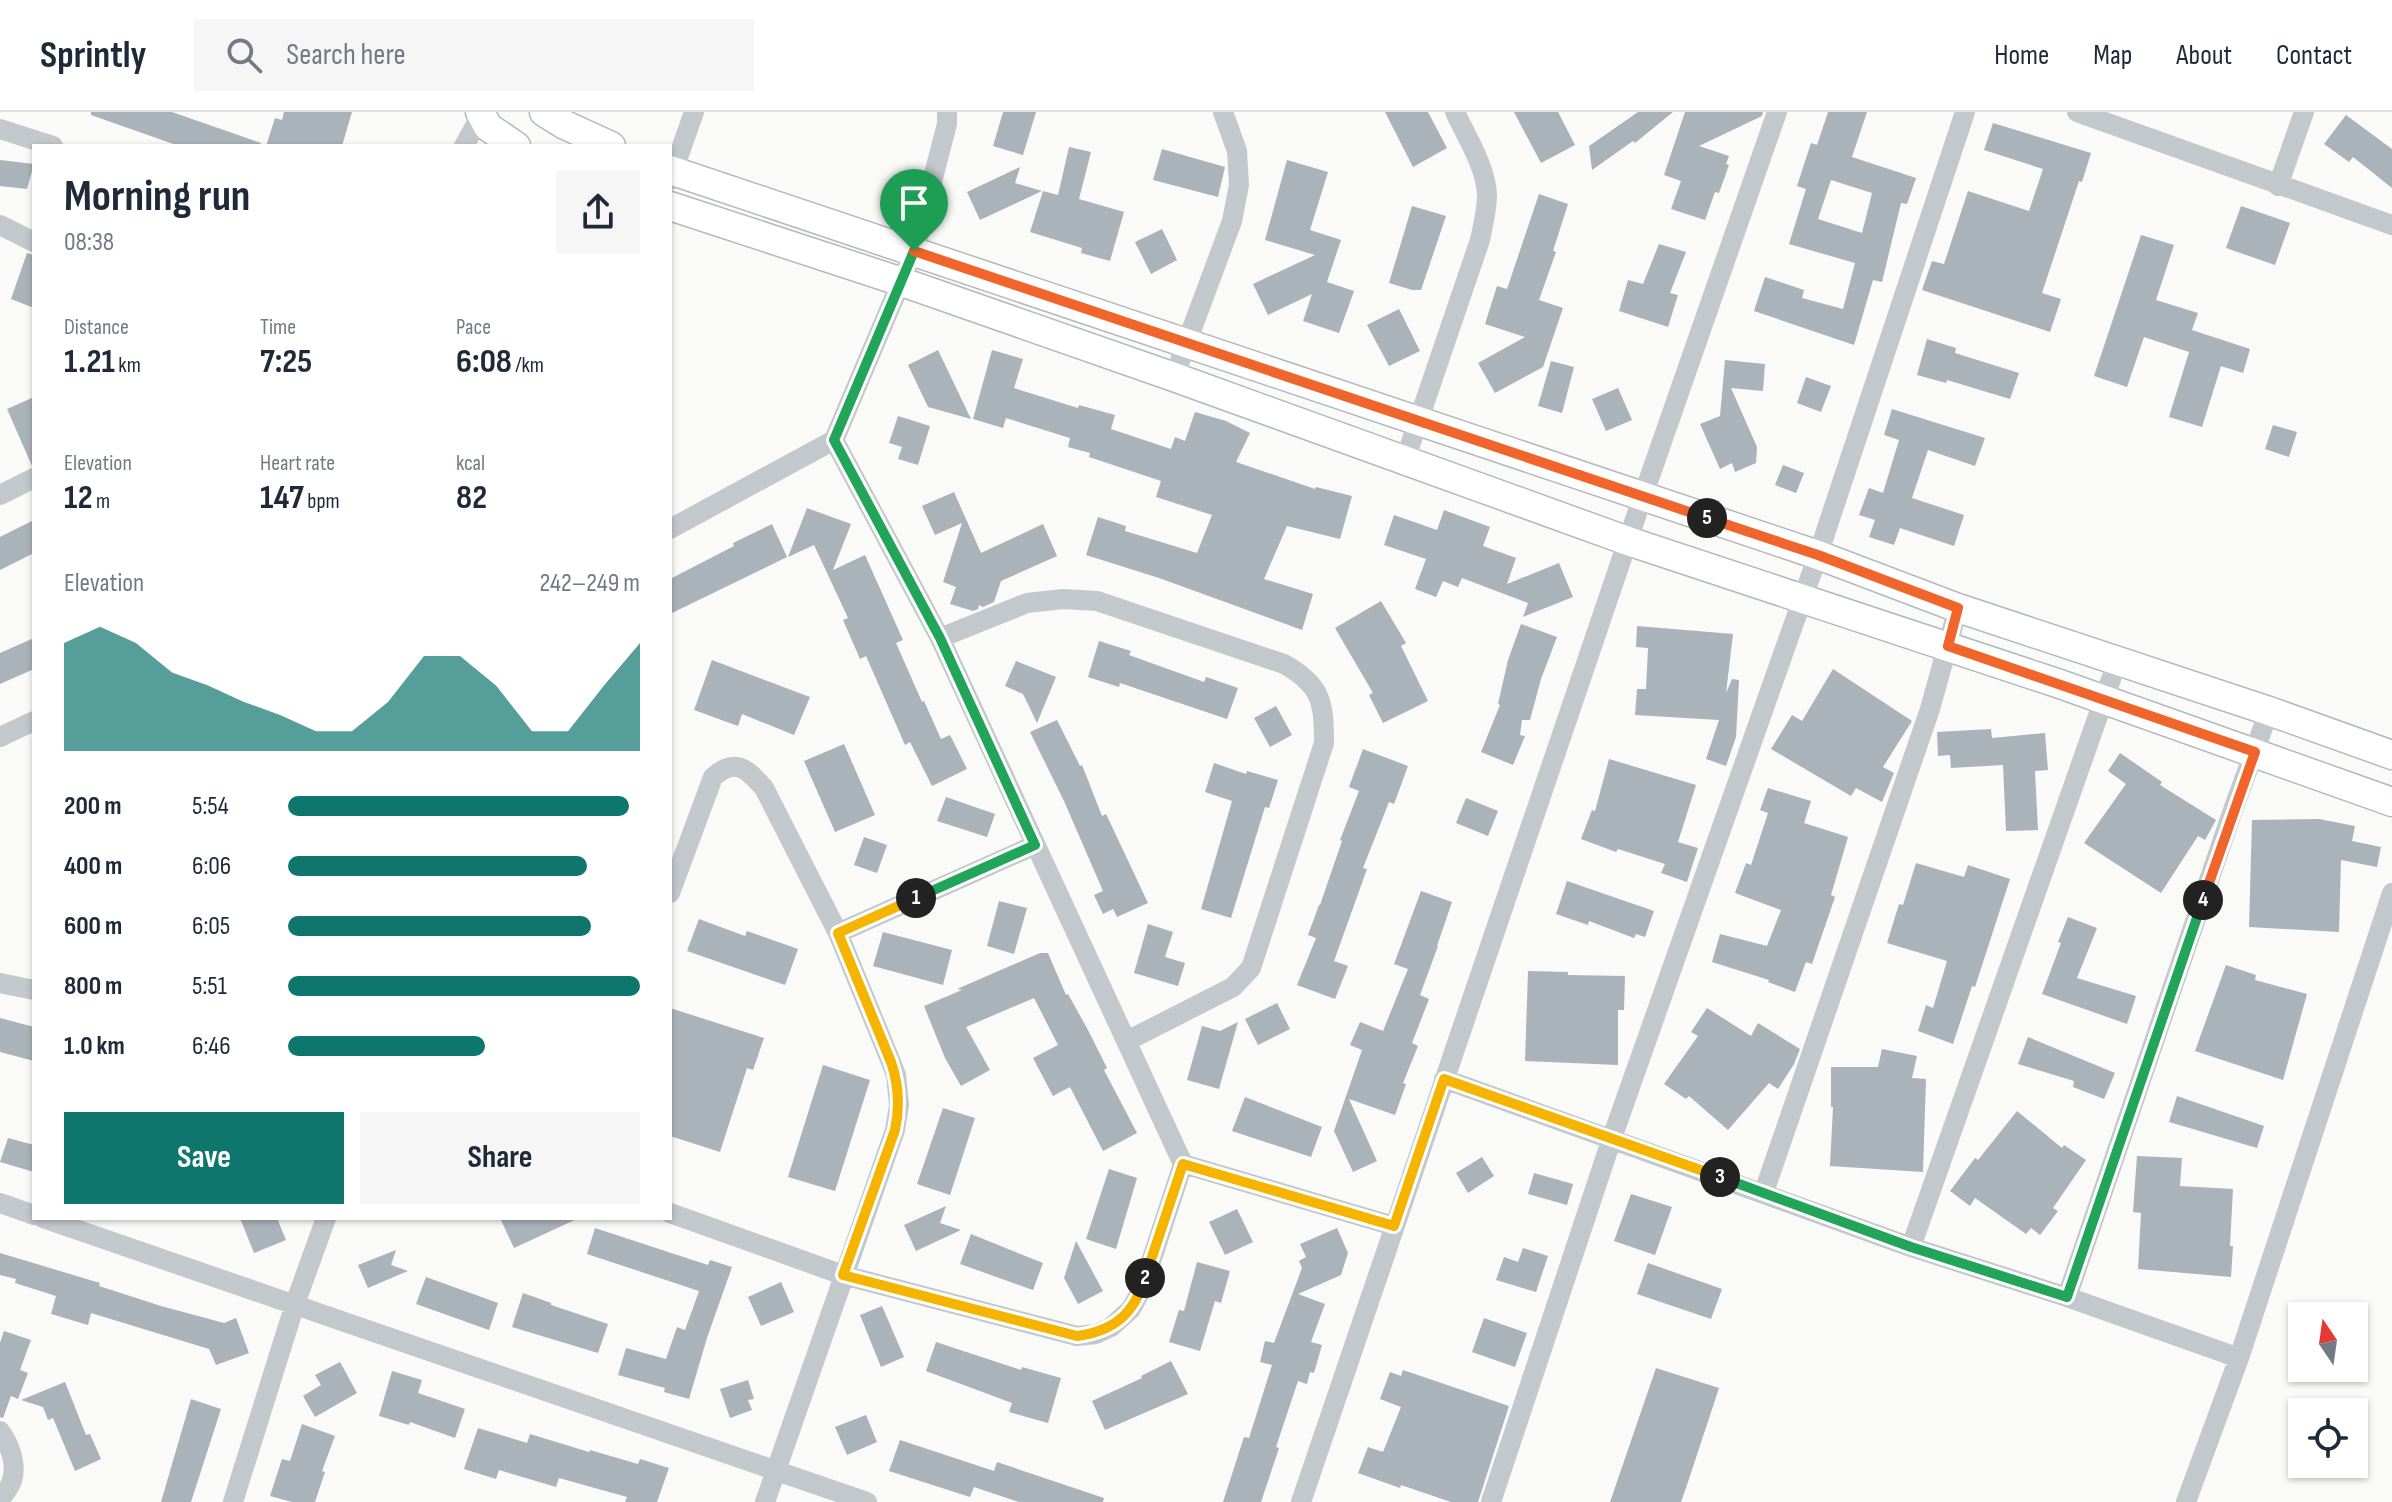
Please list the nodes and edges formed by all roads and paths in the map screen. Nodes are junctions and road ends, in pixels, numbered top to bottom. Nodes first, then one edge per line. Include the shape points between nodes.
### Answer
1 (544, 112) edge
2 (694, 112) edge
3 (947, 112) edge
4 (1223, 112) edge
5 (1455, 112) edge
6 (1777, 112) edge
7 (1965, 112) edge
8 (2077, 112) edge
9 (2304, 112) edge
10 (480, 114) edge
11 (2134, 121) edge
12 (0, 129) edge
13 (47, 144) edge
14 (465, 144) edge
15 (513, 144) edge
16 (607, 144) edge
17 (672, 171) edge
18 (672, 174) edge
19 (2278, 186) junction
20 (672, 207) edge
21 (0, 225) edge
22 (2392, 225) edge
23 (32, 241) edge
24 (914, 251) junction
25 (902, 282) junction
26 (1186, 344) junction
27 (1174, 377) junction
28 (1420, 421) junction
29 (834, 440) junction
30 (1405, 460) junction
31 (32, 479) edge
32 (0, 495) edge
33 (1643, 496) junction
34 (672, 528) edge
35 (1628, 541) junction
36 (1818, 555) junction
37 (1803, 598) junction
38 (1958, 608) junction
39 (940, 638) junction
40 (1948, 646) junction
41 (2117, 662) junction
42 (2105, 701) junction
43 (2269, 711) junction
44 (32, 722) edge
45 (0, 737) edge
46 (2255, 752) junction
47 (2392, 755) edge
48 (2392, 802) edge
49 (1035, 845) junction
50 (672, 888) edge
51 (2392, 893) edge
52 (838, 933) junction
53 (0, 983) edge
54 (32, 990) edge
55 (1127, 1041) junction
56 (1444, 1079) junction
57 (1612, 1138) junction
58 (1183, 1164) junction
59 (1764, 1192) junction
60 (0, 1203) edge
61 (32, 1214) edge
62 (672, 1214) edge
63 (49, 1220) edge
64 (325, 1220) edge
65 (1394, 1226) junction
66 (1911, 1247) junction
67 (843, 1275) junction
68 (2067, 1297) junction
69 (295, 1304) junction
70 (2239, 1358) junction
71 (0, 1431) edge
72 (776, 1471) junction
73 (0, 1500) edge
74 (233, 1502) edge
75 (765, 1502) edge
76 (867, 1502) edge
77 (1301, 1502) edge
78 (1491, 1502) edge
79 (2186, 1502) edge

1 - 16 street
2 - 17 street
3 - 24 street
4 - 26 street via 1237,151 1239,185 1232,221
5 - 28 street via 1485,180 1485,216
6 - 33 street
7 - 36 street
8 - 11 street
9 - 19 street
10 - 14 street
10 - 15 street via 488,127
11 - 19 street
12 - 13 street
18 - 24 street
19 - 22 street
20 - 25 street
21 - 23 street
24 - 25 street
24 - 26 street
25 - 27 street
25 - 29 street
26 - 27 street
26 - 28 street
27 - 30 street
28 - 30 street
28 - 33 street
29 - 34 street
29 - 39 street
30 - 35 street
31 - 32 street
33 - 35 street
33 - 36 street
35 - 37 street
35 - 56 street
36 - 37 street
36 - 38 street
37 - 40 street
37 - 57 street
38 - 40 street
38 - 41 street
39 - 49 street
39 - 55 street via 1027,603 1097,601 1284,664 1304,676 1318,694 1324,743 1251,968 1233,987
40 - 42 street
40 - 59 street
41 - 42 street
41 - 43 street
42 - 46 street
42 - 66 street
43 - 46 street
43 - 47 street
44 - 45 street
46 - 48 street
46 - 68 street
49 - 52 street
49 - 55 street
50 - 52 street via 713,777 736,766 764,788
51 - 70 street
52 - 67 street via 896,1075 899,1105 895,1130
53 - 54 street
55 - 58 street
56 - 57 street
56 - 65 street
57 - 59 street
57 - 78 street
58 - 65 street
58 - 67 street via 1142,1289 1131,1309 1096,1334 1059,1333
59 - 66 street
60 - 61 street
62 - 67 street
63 - 69 street
64 - 69 street
65 - 77 street
66 - 68 street
67 - 72 street
68 - 70 street
69 - 72 street
69 - 74 street
70 - 79 street
71 - 73 street via 14,1473
72 - 75 street
72 - 76 street

